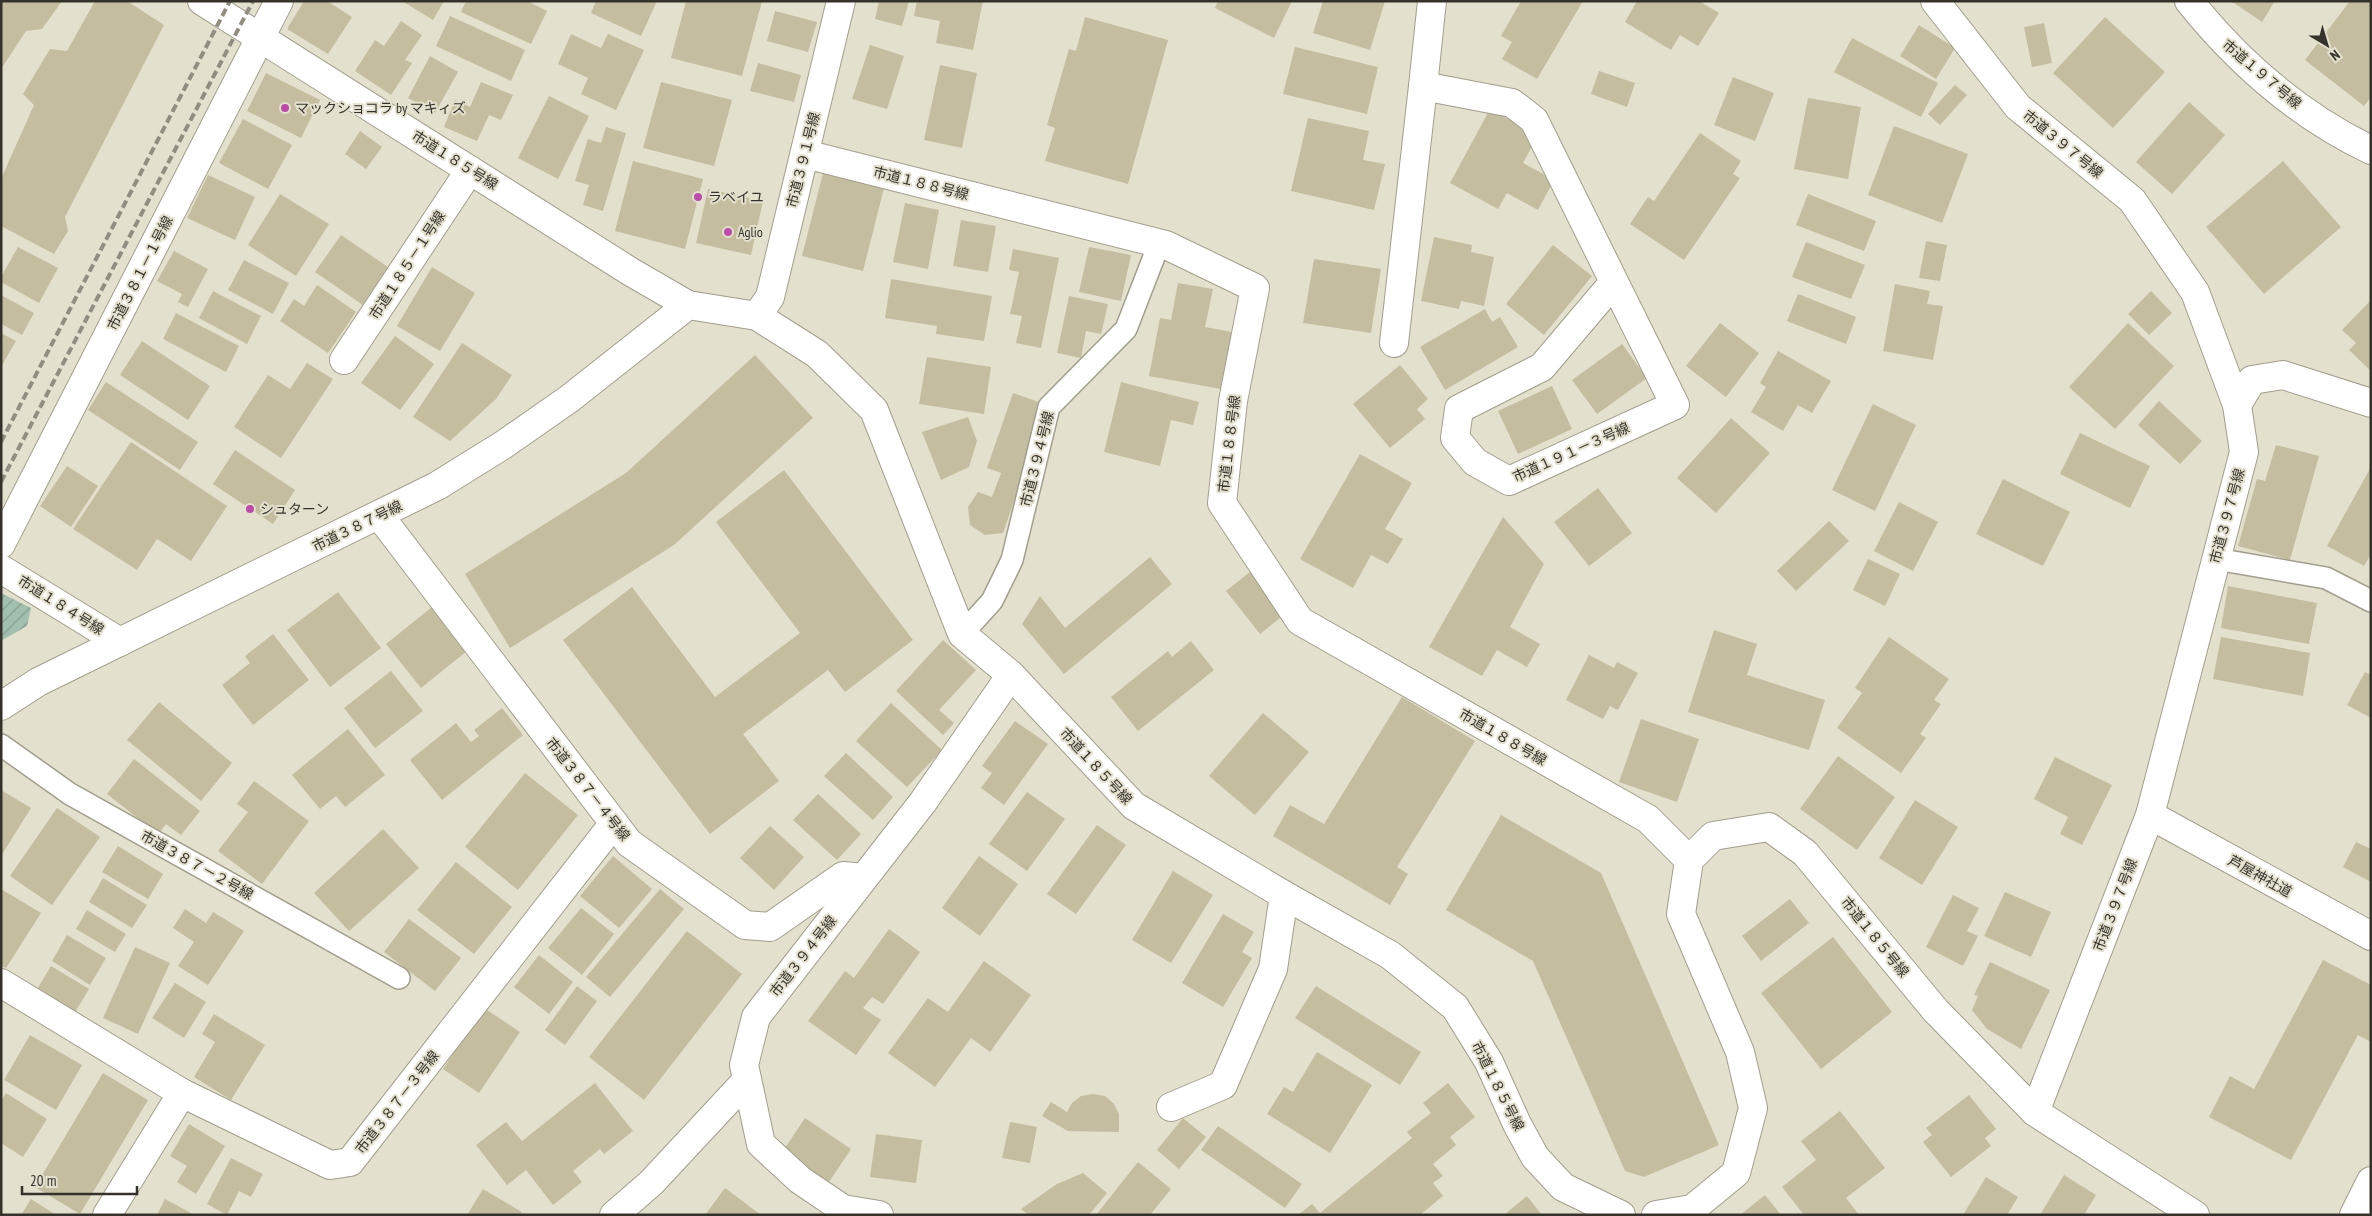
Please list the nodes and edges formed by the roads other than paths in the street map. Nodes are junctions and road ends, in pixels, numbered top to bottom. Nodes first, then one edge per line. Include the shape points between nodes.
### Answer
1 (202, 1) edge
2 (279, 1) edge
3 (841, 1) edge
4 (1432, 1) edge
5 (1935, 1) edge
6 (2189, 1) edge
7 (261, 37) junction
8 (1422, 86) junction
9 (2371, 150) edge
10 (805, 154) junction
11 (470, 170) junction
12 (1159, 244) junction
13 (1614, 282) junction
14 (688, 305) junction
15 (757, 316) junction
16 (1394, 343) dead end
17 (344, 360) dead end
18 (2371, 403) edge
19 (2237, 405) junction
20 (379, 514) junction
21 (1, 544) edge
22 (2216, 560) junction
23 (1, 569) edge
24 (2371, 601) edge
25 (962, 634) junction
26 (120, 642) junction
27 (1011, 675) junction
28 (1, 706) edge
29 (1, 744) edge
30 (2150, 815) junction
31 (614, 823) junction
32 (1689, 860) junction
33 (863, 878) junction
34 (1284, 895) junction
35 (2371, 936) edge
36 (399, 978) dead end
37 (1, 983) edge
38 (747, 1080) junction
39 (182, 1093) junction
40 (1171, 1107) dead end
41 (2035, 1112) junction
42 (2371, 1181) edge
43 (107, 1215) edge
44 (614, 1215) edge
45 (879, 1215) edge
46 (1620, 1215) edge
47 (1656, 1215) edge
48 (2195, 1215) edge
49 (2354, 1215) edge

1 - 7 street, 市道１８５号線
2 - 7 street, 市道３８１－１号線
3 - 10 street, 市道３９１号線
4 - 8 street
5 - 19 street, 市道３９７号線 via 2018,107 2132,200 2195,292
6 - 9 street, 市道１９７号線 via 2217,36 2288,100
7 - 11 street, 市道１８５号線
7 - 21 street, 市道３８１－１号線
8 - 13 street, 市道１９１－３号線 via 1512,103 1534,120
8 - 16 street
10 - 12 street, 市道１８８号線
10 - 15 street, 市道３９１号線 via 770,297
11 - 14 street, 市道１８５号線
11 - 17 street, 市道１８５－１号線
12 - 25 lane, 市道３９４号線 via 1126,329 1049,407 1012,560 992,601
12 - 32 street, 市道１８８号線 via 1255,288 1233,401 1222,502 1300,621 1648,819
13 - 13 street, 市道１９１－３号線 via 1674,405 1509,481 1475,462 1455,438 1459,408 1542,367
14 - 15 street, 市道１８５号線
14 - 20 street, 市道３８７号線 via 569,399 503,444 437,486
15 - 25 street, 市道１８５号線 via 817,354 874,410
18 - 19 street via 2283,375 2252,380
19 - 22 street, 市道３９７号線 via 2244,452
20 - 26 street, 市道３８７号線
20 - 31 street, 市道３８７－４号線
22 - 24 lane via 2326,578
22 - 30 street, 市道３９７号線
23 - 26 street, 市道１８４号線
25 - 27 street, 市道１８５号線
26 - 28 street, 市道３８７号線 via 38,682
27 - 33 street, 市道３９４号線 via 923,802
27 - 34 street, 市道１８５号線 via 1134,806
29 - 36 lane, 市道３８７－２号線 via 70,794
30 - 35 street, 芦屋神社道
30 - 41 street, 市道３９７号線
31 - 33 street, 市道３８７－４号線 via 630,843 745,925 770,927 843,876
31 - 39 street, 市道３８７－３号線 via 350,1162 330,1165
32 - 41 street, 市道１８５号線 via 1713,836 1768,827 1805,853 1936,1011
32 - 47 street via 1681,914 1740,1052 1753,1108 1736,1173 1692,1209
33 - 38 street, 市道３９４号線 via 756,1017 744,1066
34 - 40 street via 1273,969 1223,1085
34 - 46 street, 市道１８５号線 via 1390,955 1455,1007 1489,1062 1536,1157 1563,1187
37 - 39 street, 市道３８７－３号線
38 - 44 street via 651,1183
38 - 45 street, 市道３９４号線 via 761,1144 800,1180 843,1210
39 - 43 street
41 - 48 street, 市道１８５号線
42 - 49 street

